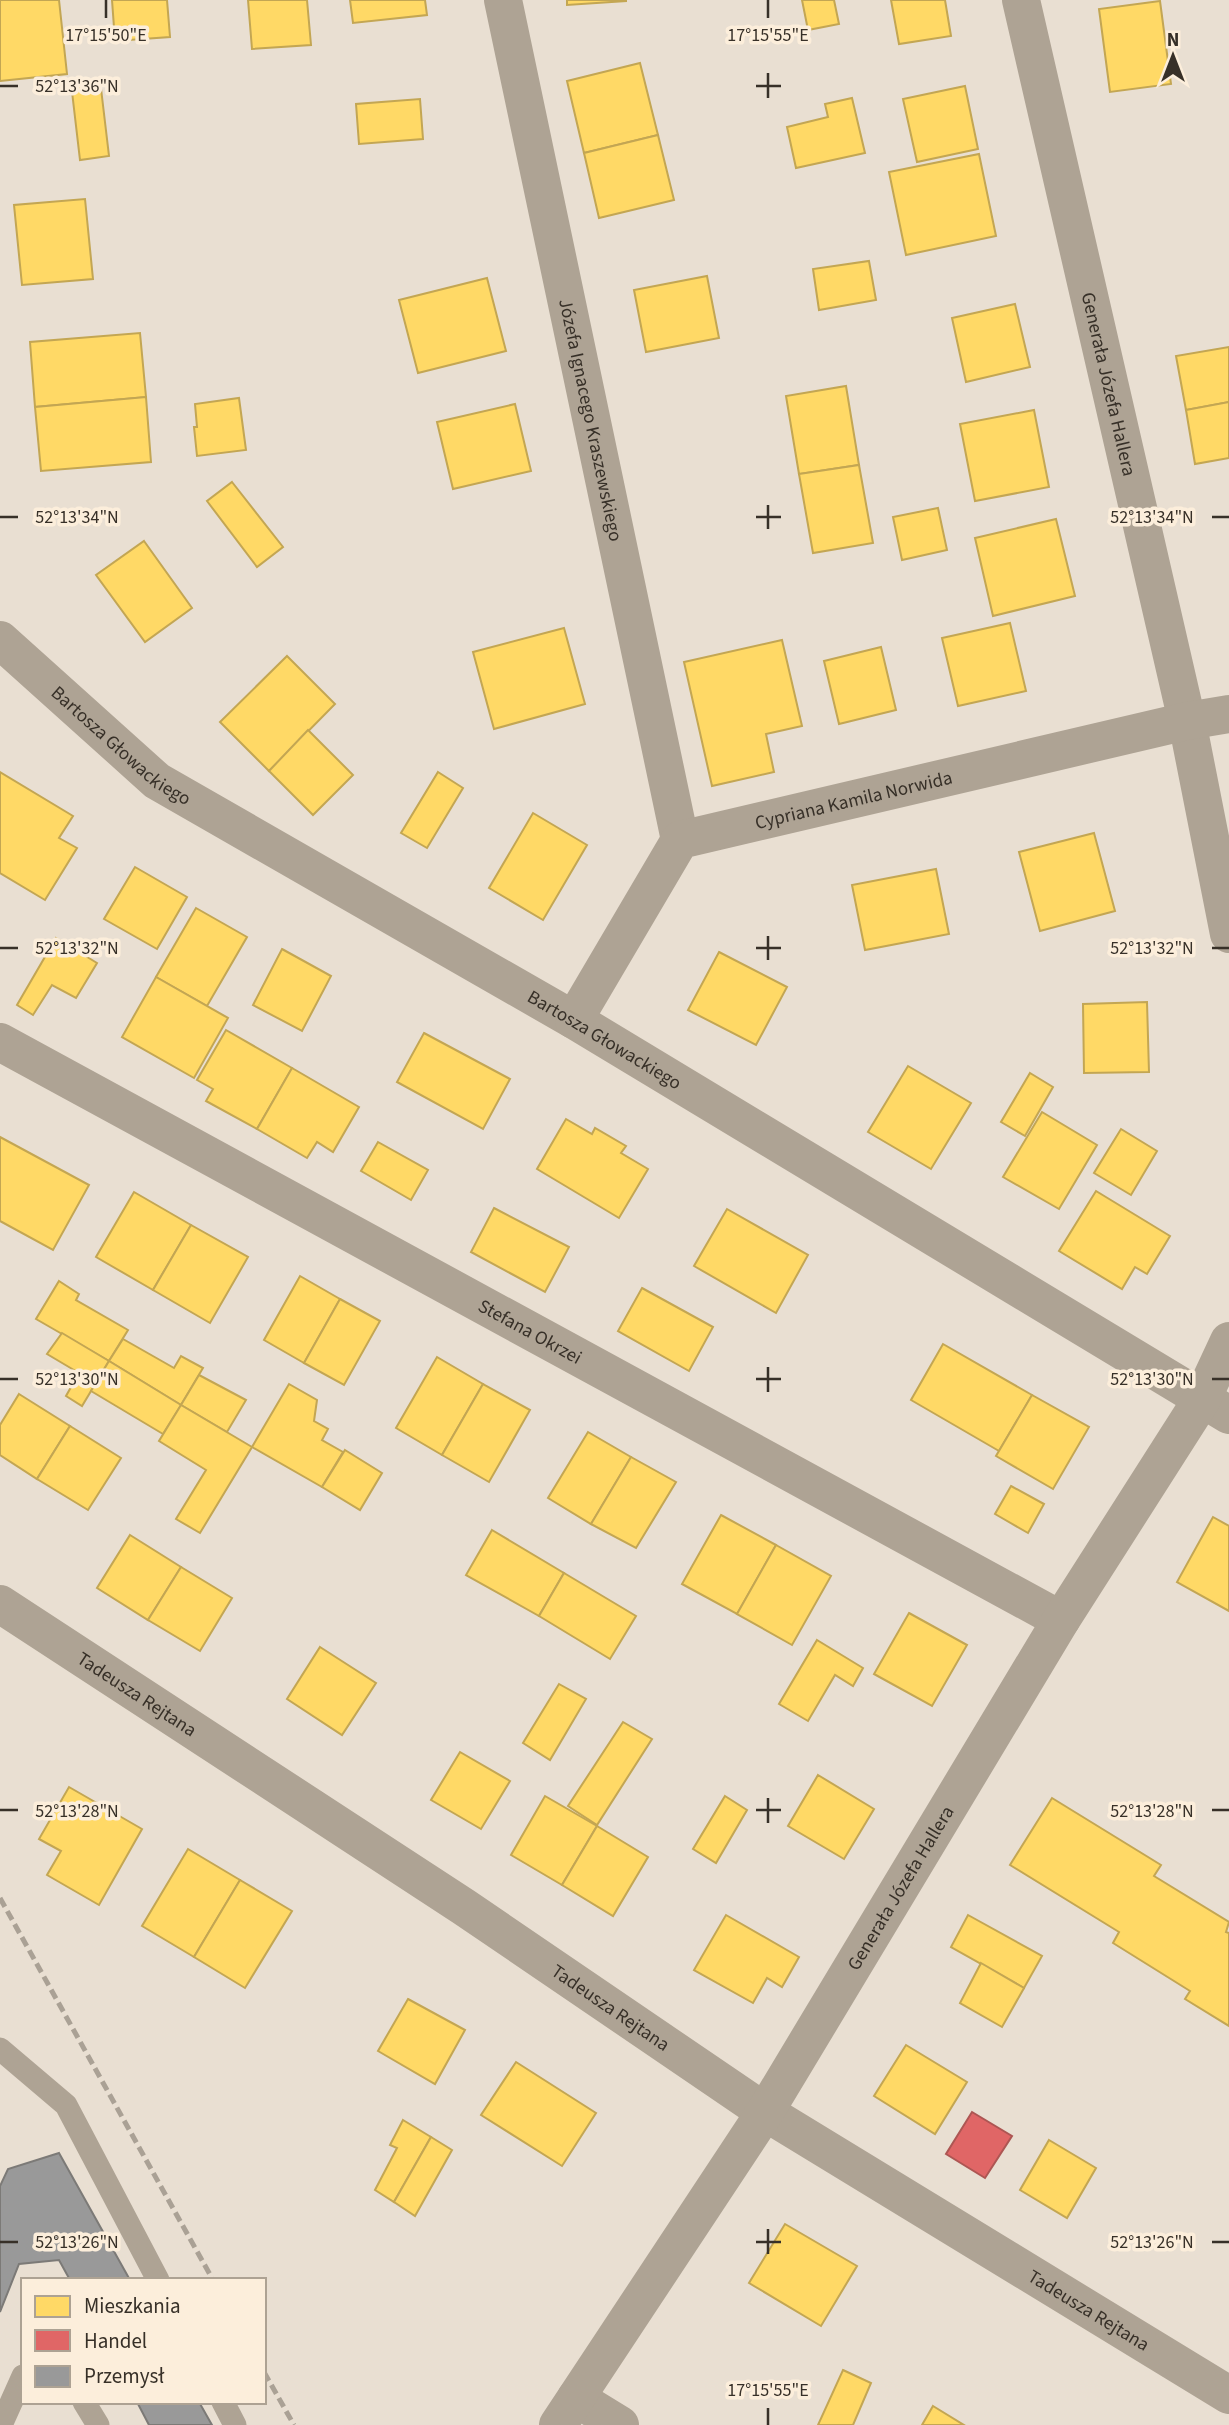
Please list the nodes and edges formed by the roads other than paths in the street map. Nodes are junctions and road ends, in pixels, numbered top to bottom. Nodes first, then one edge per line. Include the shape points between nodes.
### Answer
1 (503, 0) edge
2 (1021, 0) edge
3 (0, 640) edge
4 (1229, 714) edge
5 (1187, 721) junction
6 (680, 840) junction
7 (1229, 934) edge
8 (574, 1020) junction
9 (0, 1042) edge
10 (1229, 1342) edge
11 (1216, 1407) edge
12 (0, 1604) edge
13 (1061, 1620) junction
14 (0, 2049) edge
15 (765, 2112) junction
16 (157, 2278) edge
17 (21, 2380) edge
18 (1229, 2395) edge
19 (85, 2404) edge
20 (224, 2404) edge
21 (567, 2411) edge
22 (1, 2425) edge
23 (98, 2425) edge
24 (235, 2425) edge
25 (620, 2425) edge

1 - 6 street, Józefa Ignacego Kraszewskiego
2 - 5 street, Generała Józefa Hallera
3 - 8 street, Bartosza Głowackiego via 157,781
4 - 5 street, Cypriana Kamila Norwida
5 - 6 street, Cypriana Kamila Norwida
5 - 7 street, Generała Józefa Hallera
6 - 8 street
8 - 11 street, Bartosza Głowackiego
9 - 13 street, Stefana Okrzei
10 - 11 street, Generała Józefa Hallera
11 - 13 street, Generała Józefa Hallera
12 - 15 street, Tadeusza Rejtana via 464,1907
13 - 15 street, Generała Józefa Hallera
14 - 16 lane via 66,2105
15 - 18 street, Tadeusza Rejtana
15 - 21 street, Generała Józefa Hallera
17 - 22 lane
19 - 23 lane
20 - 24 lane
21 - 25 street

